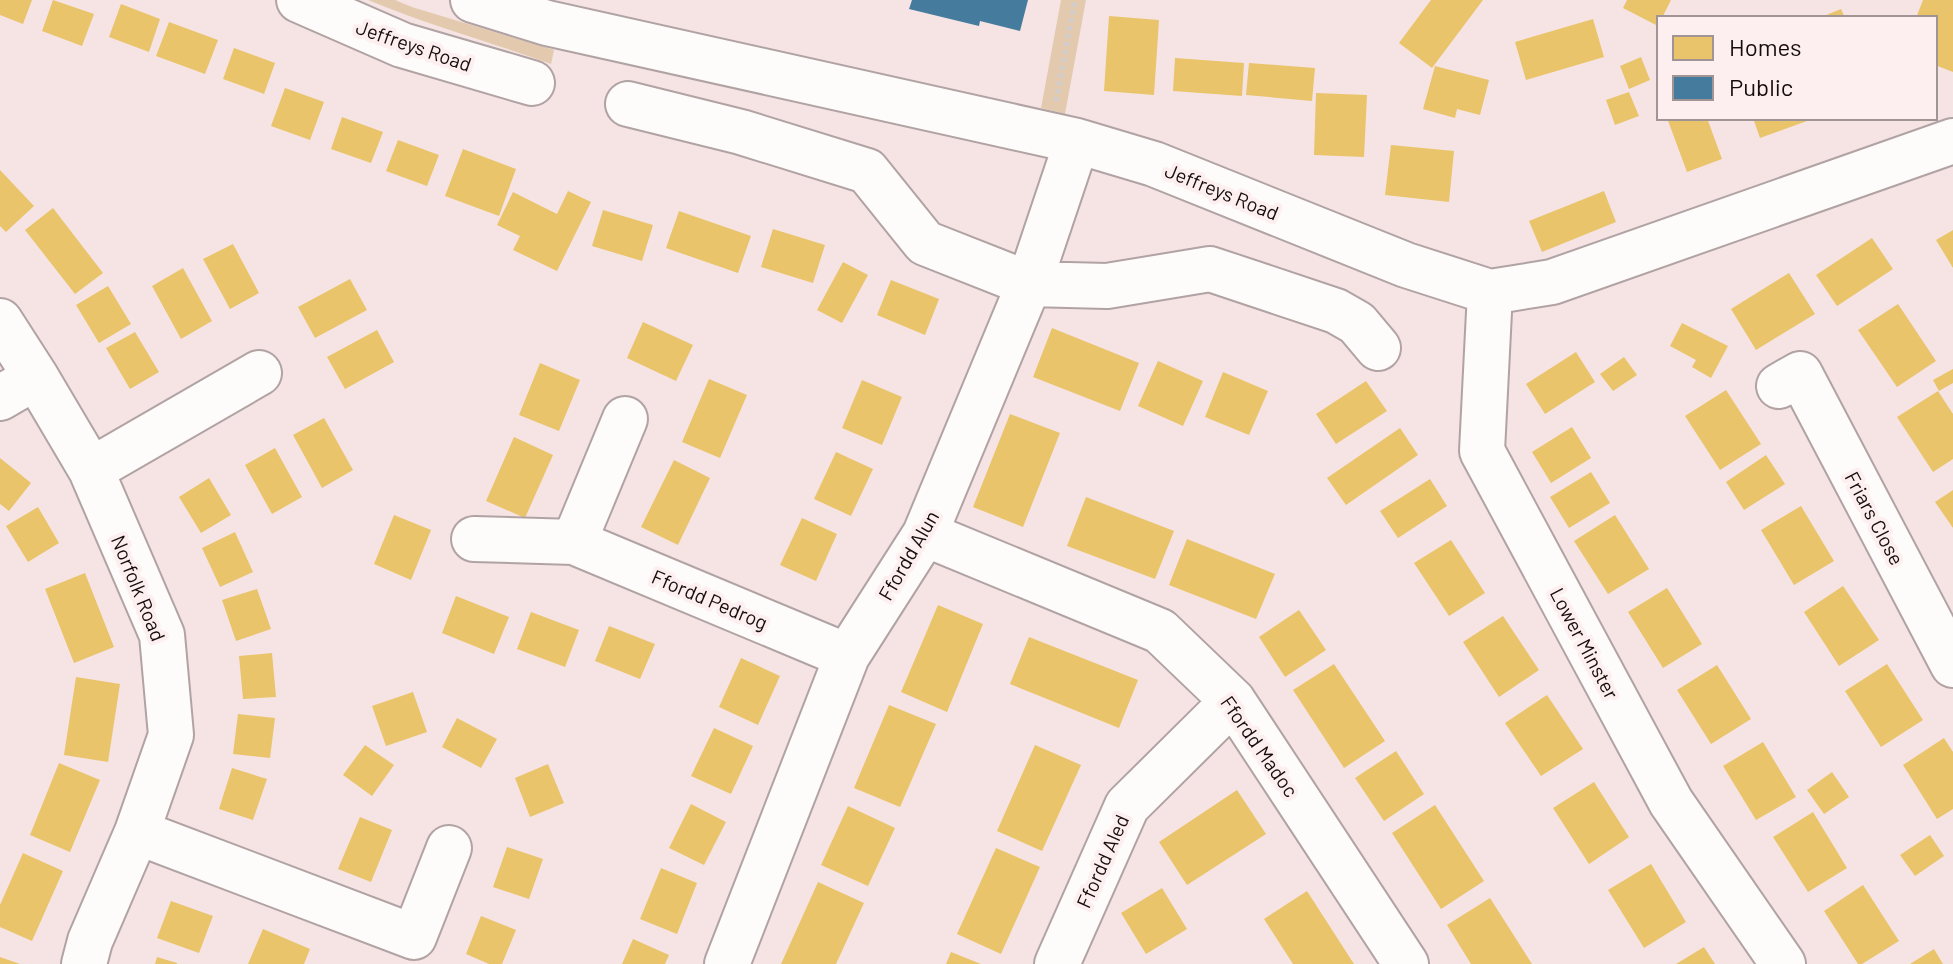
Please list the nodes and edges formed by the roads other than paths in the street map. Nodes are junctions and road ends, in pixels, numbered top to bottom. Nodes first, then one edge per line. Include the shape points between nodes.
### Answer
1 (299, 0) edge
2 (473, 0) edge
3 (548, 11) edge
4 (532, 83) dead end
5 (628, 104) dead end
6 (1064, 138) junction
7 (1953, 141) edge
8 (1029, 284) junction
9 (1490, 292) junction
10 (0, 321) edge
11 (1378, 348) dead end
12 (1800, 372) dead end
13 (259, 373) dead end
14 (18, 388) edge
15 (625, 419) dead end
16 (91, 470) junction
17 (925, 534) junction
18 (474, 539) dead end
19 (574, 542) junction
20 (847, 656) junction
21 (1952, 662) edge
22 (1233, 701) junction
23 (137, 832) junction
24 (449, 848) dead end
25 (408, 950) edge
26 (84, 964) edge
27 (727, 964) edge
28 (1057, 964) edge
29 (1406, 964) edge
30 (1783, 964) edge

1 - 4 street, Jeffreys Road via 402,45
2 - 3 street, Jeffreys Road
3 - 6 street, Jeffreys Road
5 - 8 street via 867,171 925,243
6 - 8 street, Ffordd Alun
6 - 9 street, Jeffreys Road via 1154,164 1406,265
7 - 9 street, Jeffreys Road via 1552,282
8 - 11 street via 1107,286 1210,269 1336,311 1357,323
8 - 17 street, Ffordd Alun
9 - 30 street, Lower Minster via 1482,451 1671,802
10 - 14 street, Norfolk Road
12 - 21 street, Friars Close
13 - 16 street
14 - 16 street, Norfolk Road
15 - 19 street
16 - 23 street, Norfolk Road via 162,635 171,735
17 - 20 street, Ffordd Alun
17 - 22 street, Ffordd Madoc via 1160,631
18 - 19 street, Ffordd Pedrog
19 - 20 street, Ffordd Pedrog
20 - 27 street, Ffordd Alun
22 - 28 street, Ffordd Aled via 1127,806
22 - 29 street, Ffordd Madoc
23 - 25 street
23 - 26 street, Norfolk Road
24 - 25 street

